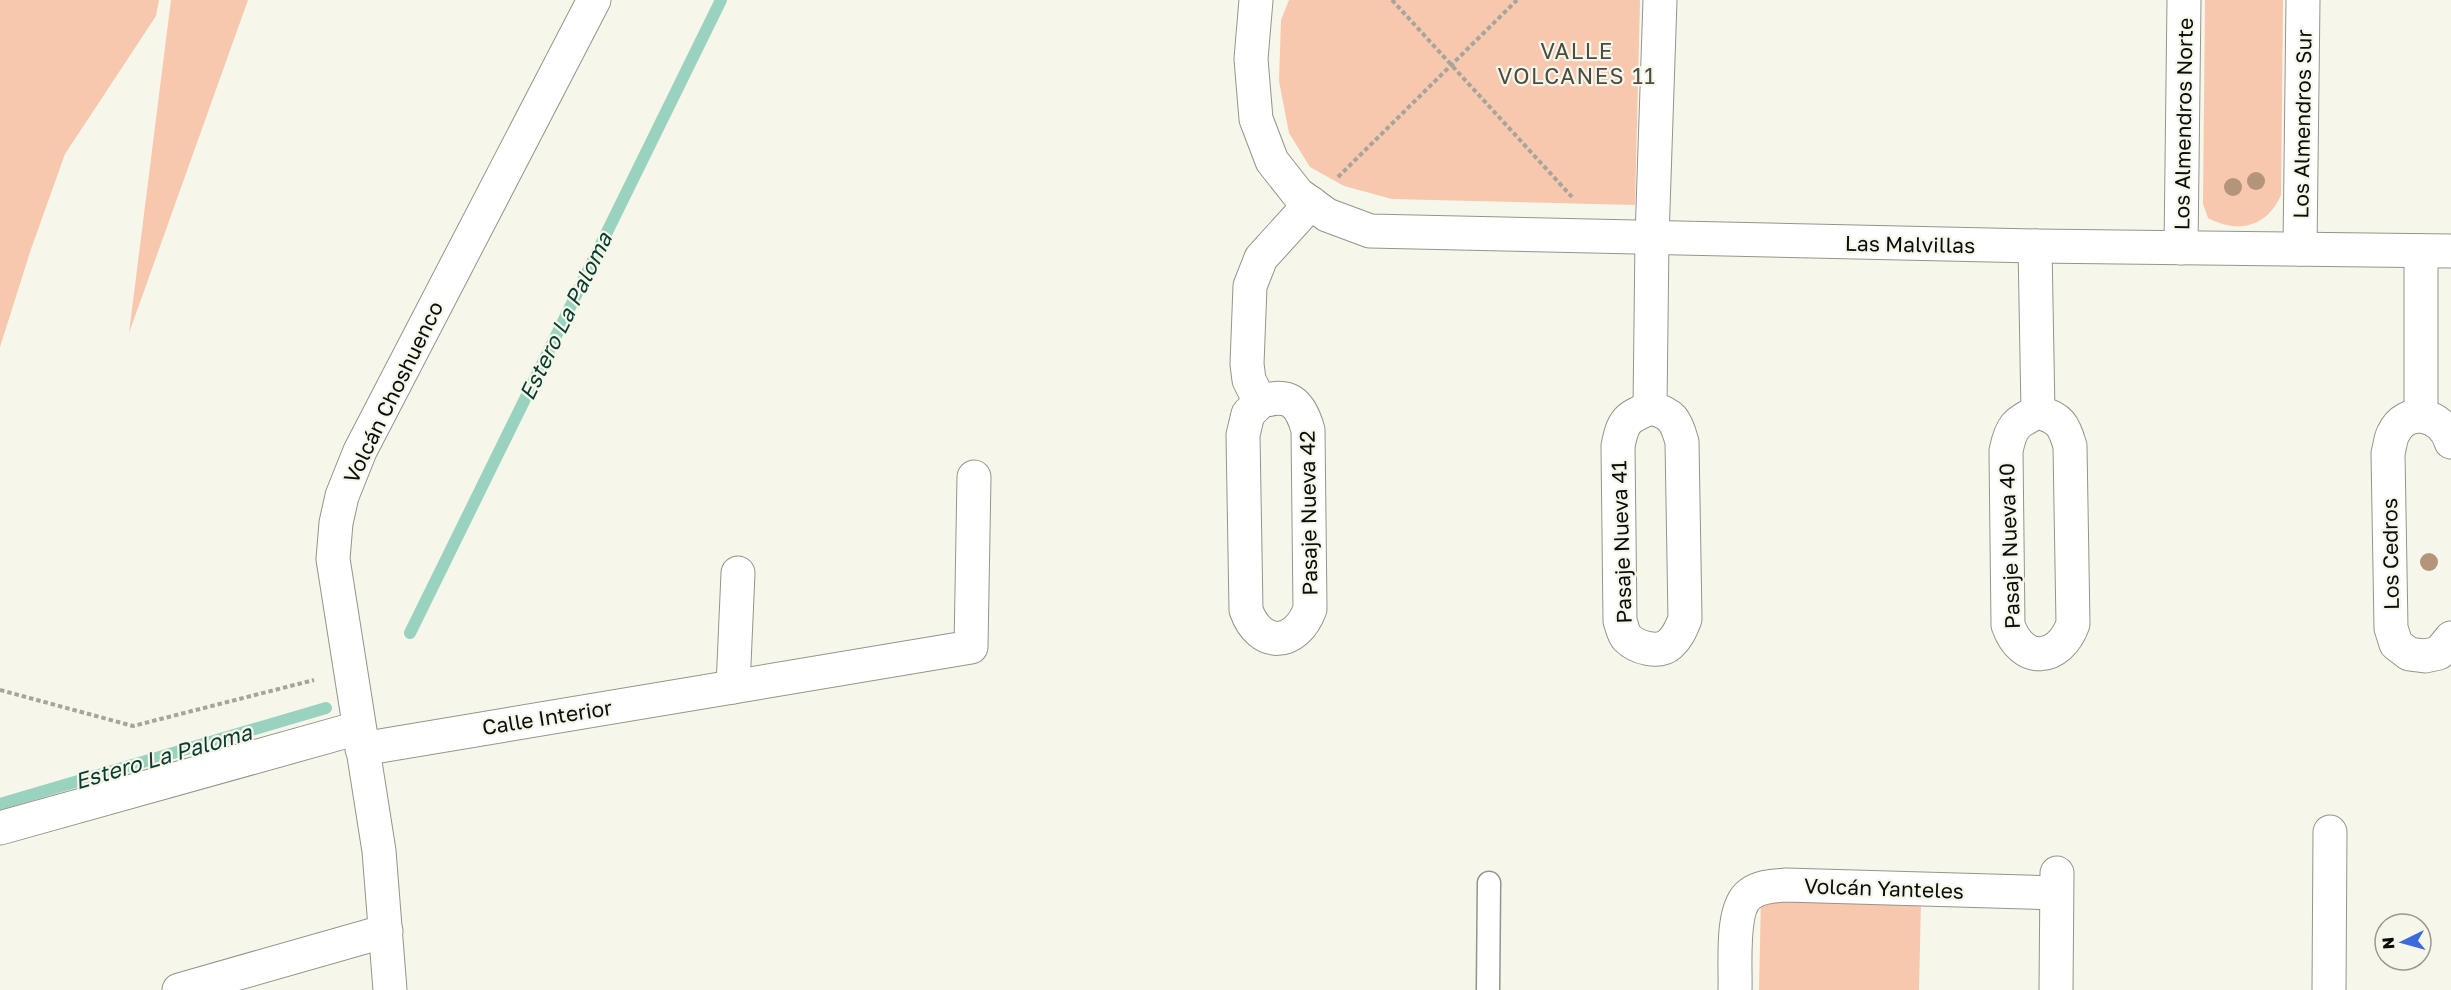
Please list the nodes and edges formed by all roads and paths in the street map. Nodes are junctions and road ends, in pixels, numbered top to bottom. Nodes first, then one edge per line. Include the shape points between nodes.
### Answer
1 (594, 0) edge
2 (1256, 0) edge
3 (1392, 0) edge
4 (1517, 0) edge
5 (1660, 0) edge
6 (2184, 0) edge
7 (2303, 0) edge
8 (1451, 64) junction
9 (1311, 203) junction
10 (1609, 237) junction
11 (1652, 238) junction
12 (2035, 246) junction
13 (2181, 248) junction
14 (2300, 249) junction
15 (2436, 251) edge
16 (1260, 402) junction
17 (1650, 408) junction
18 (2038, 412) junction
19 (2421, 415) junction
20 (2451, 442) edge
21 (974, 477) dead end
22 (738, 573) dead end
23 (2451, 638) edge
24 (350, 671) junction
25 (733, 687) junction
26 (0, 690) edge
27 (360, 738) junction
28 (0, 828) edge
29 (2330, 832) dead end
30 (1489, 883) dead end
31 (386, 931) junction
32 (179, 990) edge
33 (390, 990) edge
34 (1488, 990) edge
35 (1736, 990) edge
36 (2056, 990) edge
37 (2329, 990) edge

1 - 24 street, Volcán Choshuenco via 360,451 342,496 333,559
2 - 9 street, Las Malvillas via 1251,59 1256,119 1272,161 1298,194
3 - 8 path
4 - 8 path
5 - 11 street
6 - 13 street, Los Almendros Norte
7 - 14 street, Los Almendros Sur
8 - 9 path
8 - 10 path
9 - 10 street, Las Malvillas via 1327,215 1370,231
9 - 16 street via 1261,258 1251,286 1247,364 1249,380
10 - 11 street, Las Malvillas
11 - 12 street, Las Malvillas
11 - 17 street
12 - 13 street, Las Malvillas
12 - 18 street
13 - 14 street, Las Malvillas
14 - 15 street, Las Malvillas
15 - 19 street
16 - 16 street, Pasaje Nueva 42 via 1248,414 1243,435 1246,610 1251,625 1264,636 1280,638 1294,634 1305,623 1310,609 1308,430 1303,412 1291,400 1276,397
17 - 17 street, Pasaje Nueva 41 via 1622,425 1617,446 1620,621 1626,637 1638,647 1654,649 1668,646 1685,620 1682,442 1677,424 1665,411
18 - 18 street, Pasaje Nueva 40 via 2022,419 2011,430 2006,451 2008,625 2014,641 2027,651 2043,654 2057,650 2068,639 2073,624 2071,470 2065,428 2053,416
19 - 20 street via 2436,419 2448,431
19 - 23 street, Los Cedros via 2405,421 2393,433 2388,453 2391,628 2396,644 2409,654 2439,653
21 - 25 street, Calle Interior via 971,647
22 - 25 street
24 - 26 path via 133,726
24 - 27 street, Volcán Choshuenco
25 - 27 street, Calle Interior
27 - 28 street, Calle Interior
27 - 31 street, Volcán Choshuenco via 379,851
29 - 37 street
30 - 34 lane
31 - 32 street
31 - 33 street, Volcán Choshuenco
35 - 36 street, Volcán Yanteles via 1739,910 1747,895 1757,889 1786,885 2056,882

